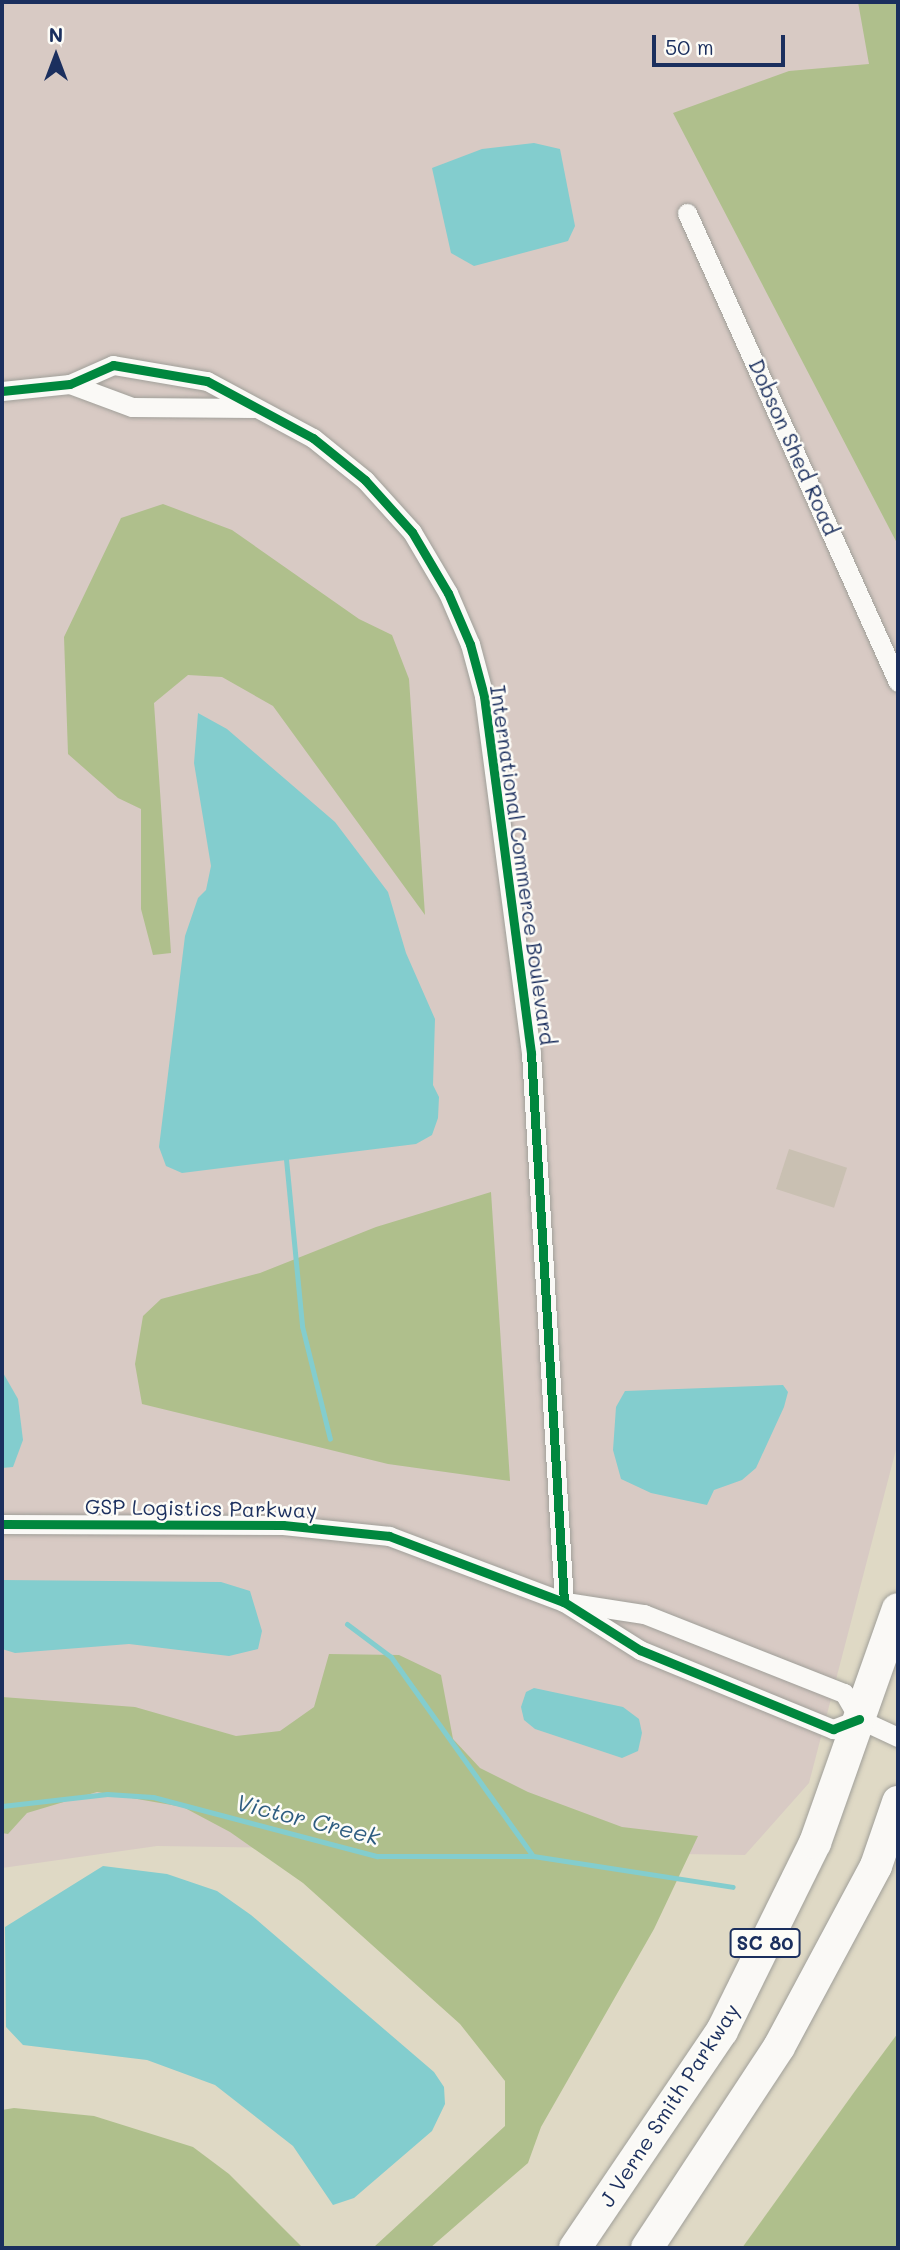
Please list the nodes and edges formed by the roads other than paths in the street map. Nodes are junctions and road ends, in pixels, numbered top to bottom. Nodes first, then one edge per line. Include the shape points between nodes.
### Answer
1 (687, 213) dead end
2 (70, 384) junction
3 (2, 391) edge
4 (258, 408) junction
5 (898, 682) edge
6 (2, 1524) edge
7 (564, 1602) junction
8 (898, 1609) edge
9 (859, 1719) junction
10 (898, 1737) edge
11 (898, 1802) edge
12 (575, 2248) edge
13 (647, 2248) edge

1 - 5 street, Dobson Shed Road
2 - 3 street, International Commerce Boulevard
2 - 4 street, International Commerce Boulevard via 132,407
2 - 4 street, International Commerce Boulevard via 113,365 206,381
4 - 7 street, International Commerce Boulevard via 313,438 412,532 454,606 484,696 531,1053
6 - 7 street, GSP Logistics Parkway via 351,1529 424,1546
7 - 9 street, GSP Logistics Parkway via 640,1650 833,1728
7 - 9 street, GSP Logistics Parkway via 644,1614 844,1693
8 - 9 main road, J Verne Smith Parkway / SC 80
9 - 10 street
9 - 12 main road, J Verne Smith Parkway / SC 80 via 815,1843 722,2031
11 - 13 main road, SC 80 via 876,1866 779,2047

